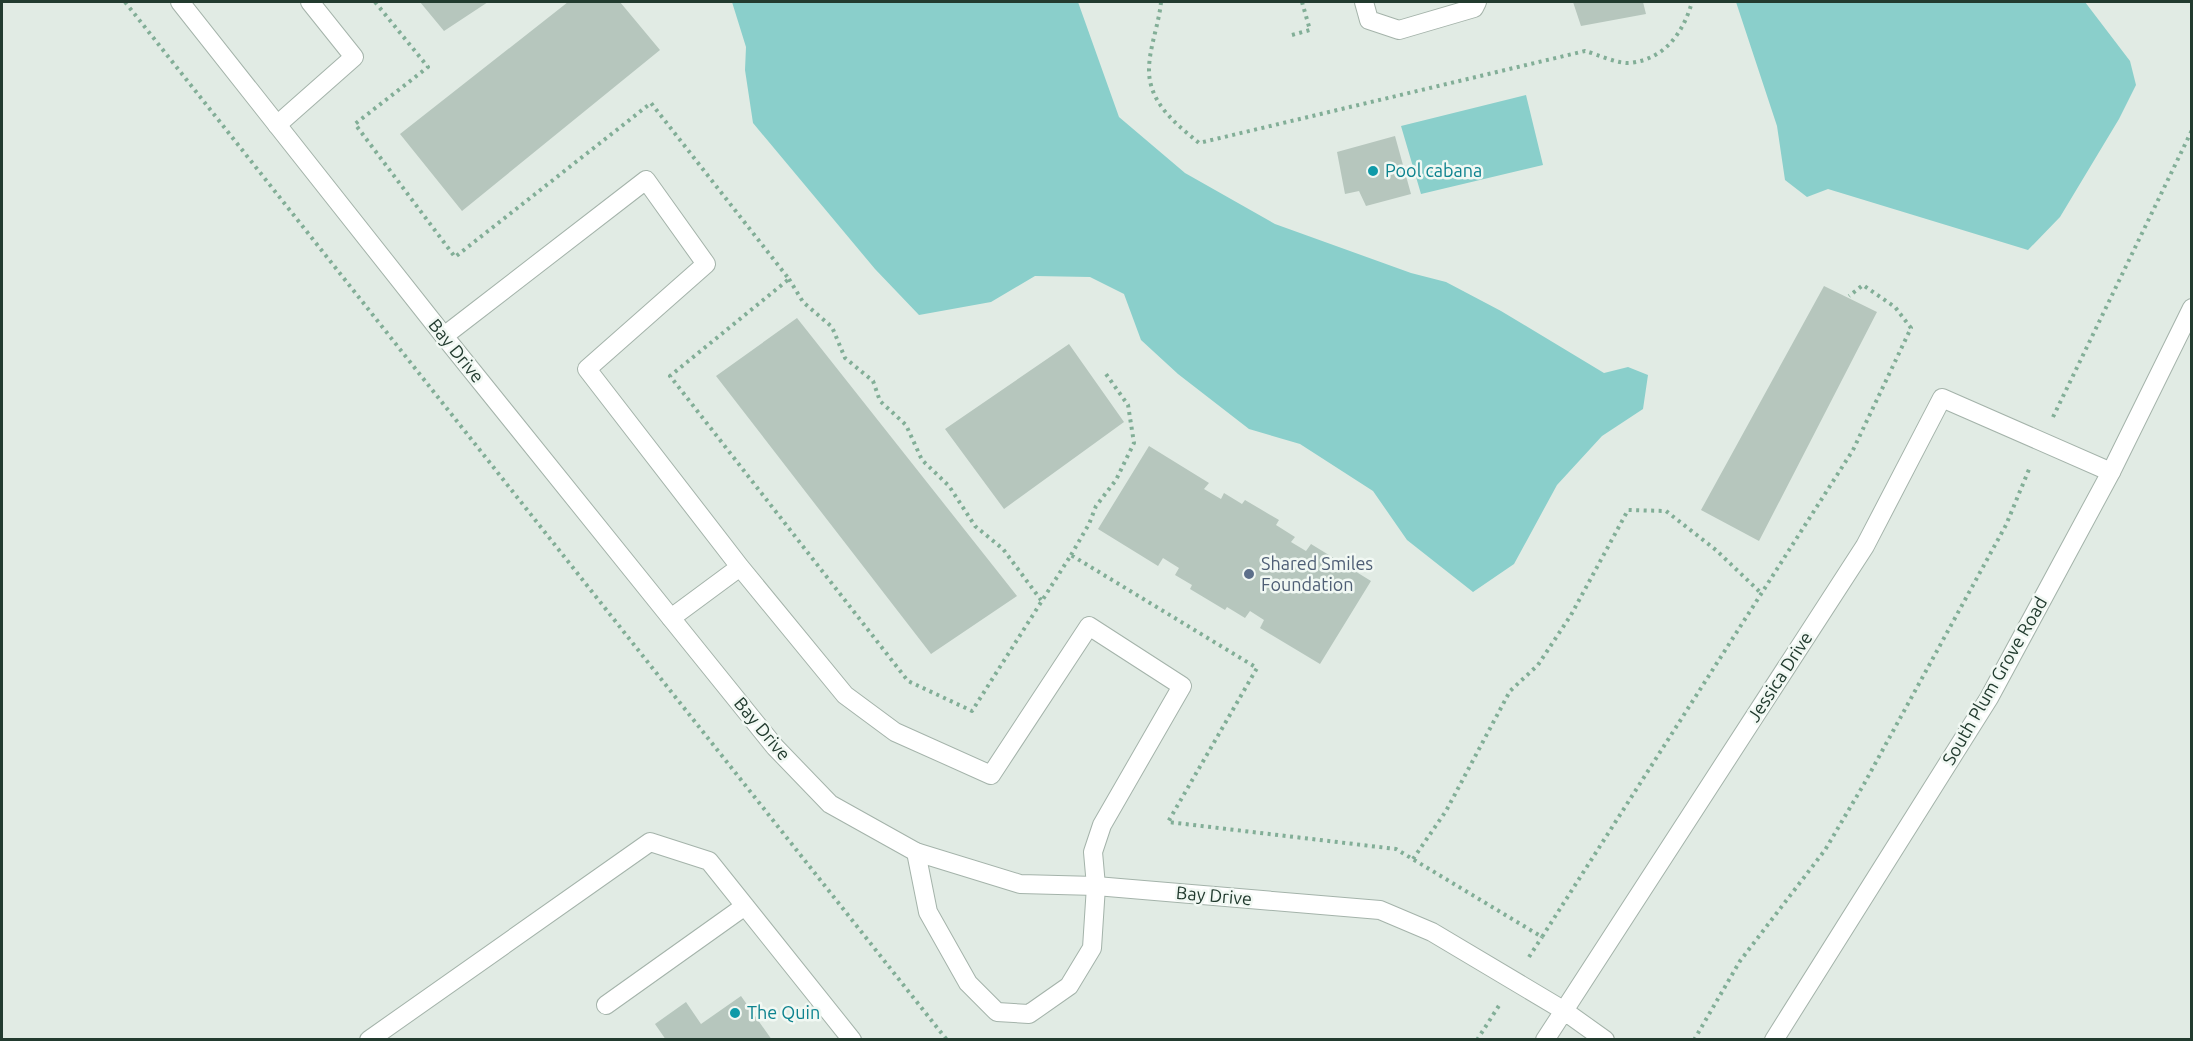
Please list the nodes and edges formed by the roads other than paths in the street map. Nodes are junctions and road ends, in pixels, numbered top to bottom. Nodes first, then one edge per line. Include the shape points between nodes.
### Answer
1 (180, 2) edge
2 (310, 2) edge
3 (1364, 2) edge
4 (1477, 2) edge
5 (277, 125) junction
6 (2192, 308) edge
7 (444, 336) junction
8 (2111, 472) junction
9 (740, 567) junction
10 (671, 618) junction
11 (916, 852) junction
12 (1096, 886) junction
13 (745, 906) junction
14 (606, 1005) dead end
15 (1563, 1010) junction
16 (369, 1040) edge
17 (852, 1040) edge
18 (1545, 1040) edge
19 (1605, 1040) edge
20 (1774, 1040) edge

1 - 5 street, Bay Drive
2 - 5 street via 354,57
3 - 4 street via 1369,20 1399,30 1474,8
5 - 7 street, Bay Drive
6 - 8 street, South Plum Grove Road
7 - 9 street via 646,180 706,264 587,369
7 - 10 street, Bay Drive
8 - 15 street, Jessica Drive via 1942,398 1865,546
8 - 20 street, South Plum Grove Road via 1989,698
9 - 10 street
9 - 12 street via 845,695 895,732 991,775 1089,626 1182,686 1102,825 1093,852
10 - 11 street, Bay Drive via 775,747 830,804
11 - 12 street, Bay Drive via 1020,884
11 - 12 street via 928,912 968,983 997,1012 1029,1014 1069,986 1092,948
12 - 15 street, Bay Drive via 1380,909 1432,932
13 - 14 street
13 - 16 street via 709,861 650,842
13 - 17 street
15 - 18 street, Jessica Drive
15 - 19 street, Bay Drive

